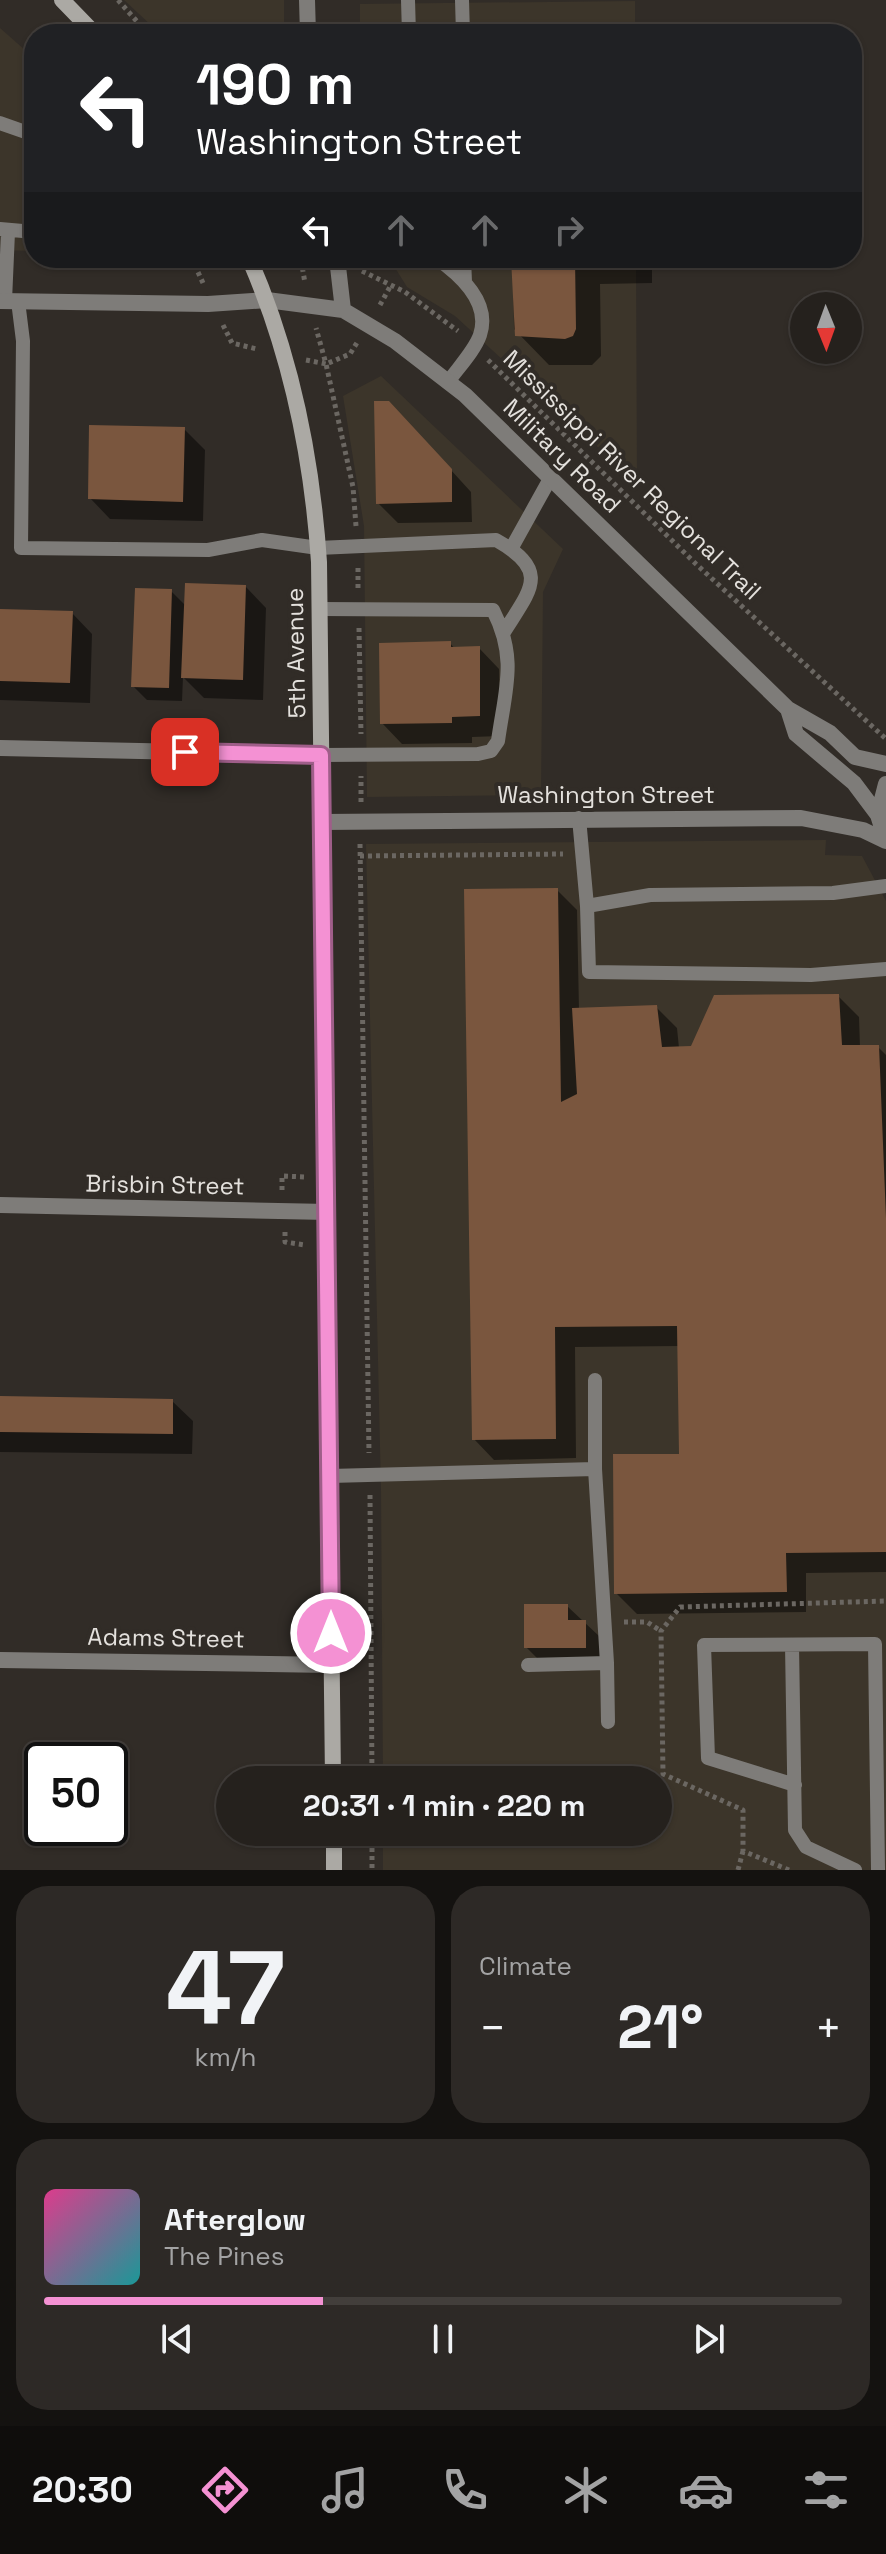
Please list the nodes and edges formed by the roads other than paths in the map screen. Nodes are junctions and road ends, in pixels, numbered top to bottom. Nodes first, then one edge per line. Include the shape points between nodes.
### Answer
1 (62, 0) edge
2 (307, 0) edge
3 (408, 0) edge
4 (462, 0) edge
5 (85, 24) edge
6 (308, 24) edge
7 (409, 24) edge
8 (463, 24) edge
9 (0, 123) edge
10 (24, 131) edge
11 (4, 230) edge
12 (24, 231) edge
13 (253, 268) edge
14 (338, 268) edge
15 (448, 268) edge
16 (464, 268) edge
17 (465, 282) junction
18 (267, 300) junction
19 (8, 301) edge
20 (343, 310) junction
21 (448, 382) junction
22 (551, 477) junction
23 (318, 548) junction
24 (511, 549) junction
25 (319, 609) junction
26 (504, 632) junction
27 (788, 709) junction
28 (0, 748) edge
29 (321, 755) junction
30 (886, 764) edge
31 (886, 784) edge
32 (878, 815) junction
33 (579, 818) junction
34 (322, 822) junction
35 (886, 841) edge
36 (886, 886) edge
37 (587, 906) junction
38 (886, 969) edge
39 (0, 1205) edge
40 (328, 1212) junction
41 (595, 1380) dead end
42 (595, 1469) junction
43 (330, 1476) junction
44 (792, 1645) junction
45 (0, 1660) edge
46 (607, 1663) junction
47 (331, 1665) junction
48 (528, 1665) dead end
49 (608, 1722) dead end
50 (333, 1766) edge
51 (795, 1785) junction
52 (334, 1846) edge
53 (334, 1870) edge
54 (855, 1870) edge
55 (878, 1870) edge

1 - 5 main road
2 - 6 street
3 - 7 lane
4 - 8 lane
9 - 10 lane
11 - 12 lane
11 - 19 lane
13 - 18 main road, 5th Avenue
14 - 20 street
15 - 17 lane
16 - 17 lane
17 - 21 lane via 479,310 481,334
18 - 19 street, Military Road
18 - 20 street, Military Road
18 - 23 main road, 5th Avenue via 298,409
19 - 23 lane via 23,341 21,548 208,550 262,540
20 - 21 street, Military Road
21 - 22 street, Military Road
22 - 24 lane
22 - 27 street, Military Road
23 - 24 lane via 496,540
23 - 25 main road, 5th Avenue
24 - 26 lane via 532,570 532,588
25 - 26 lane via 493,610
25 - 29 main road, 5th Avenue
26 - 29 lane via 510,655 498,741 491,751
27 - 30 street, Military Road via 830,733 855,757
27 - 32 street, Military Road via 796,734 854,783
28 - 29 street
29 - 34 main road, 5th Avenue
31 - 32 street
32 - 35 street
33 - 34 street, Washington Street
33 - 35 street, Washington Street via 801,818 863,830
33 - 37 lane
34 - 40 main road, 5th Avenue
36 - 37 lane via 833,893 650,895
37 - 38 lane via 589,972 811,975
39 - 40 street, Brisbin Street
40 - 43 main road, 5th Avenue
41 - 42 lane
42 - 43 lane
42 - 46 lane
43 - 47 main road, 5th Avenue
44 - 51 lane
44 - 51 lane via 704,1645 708,1758
44 - 55 lane via 875,1644
45 - 47 street, Adams Street
46 - 48 lane
46 - 49 lane
47 - 50 main road, 5th Avenue
51 - 54 lane via 795,1830 806,1847
52 - 53 main road

